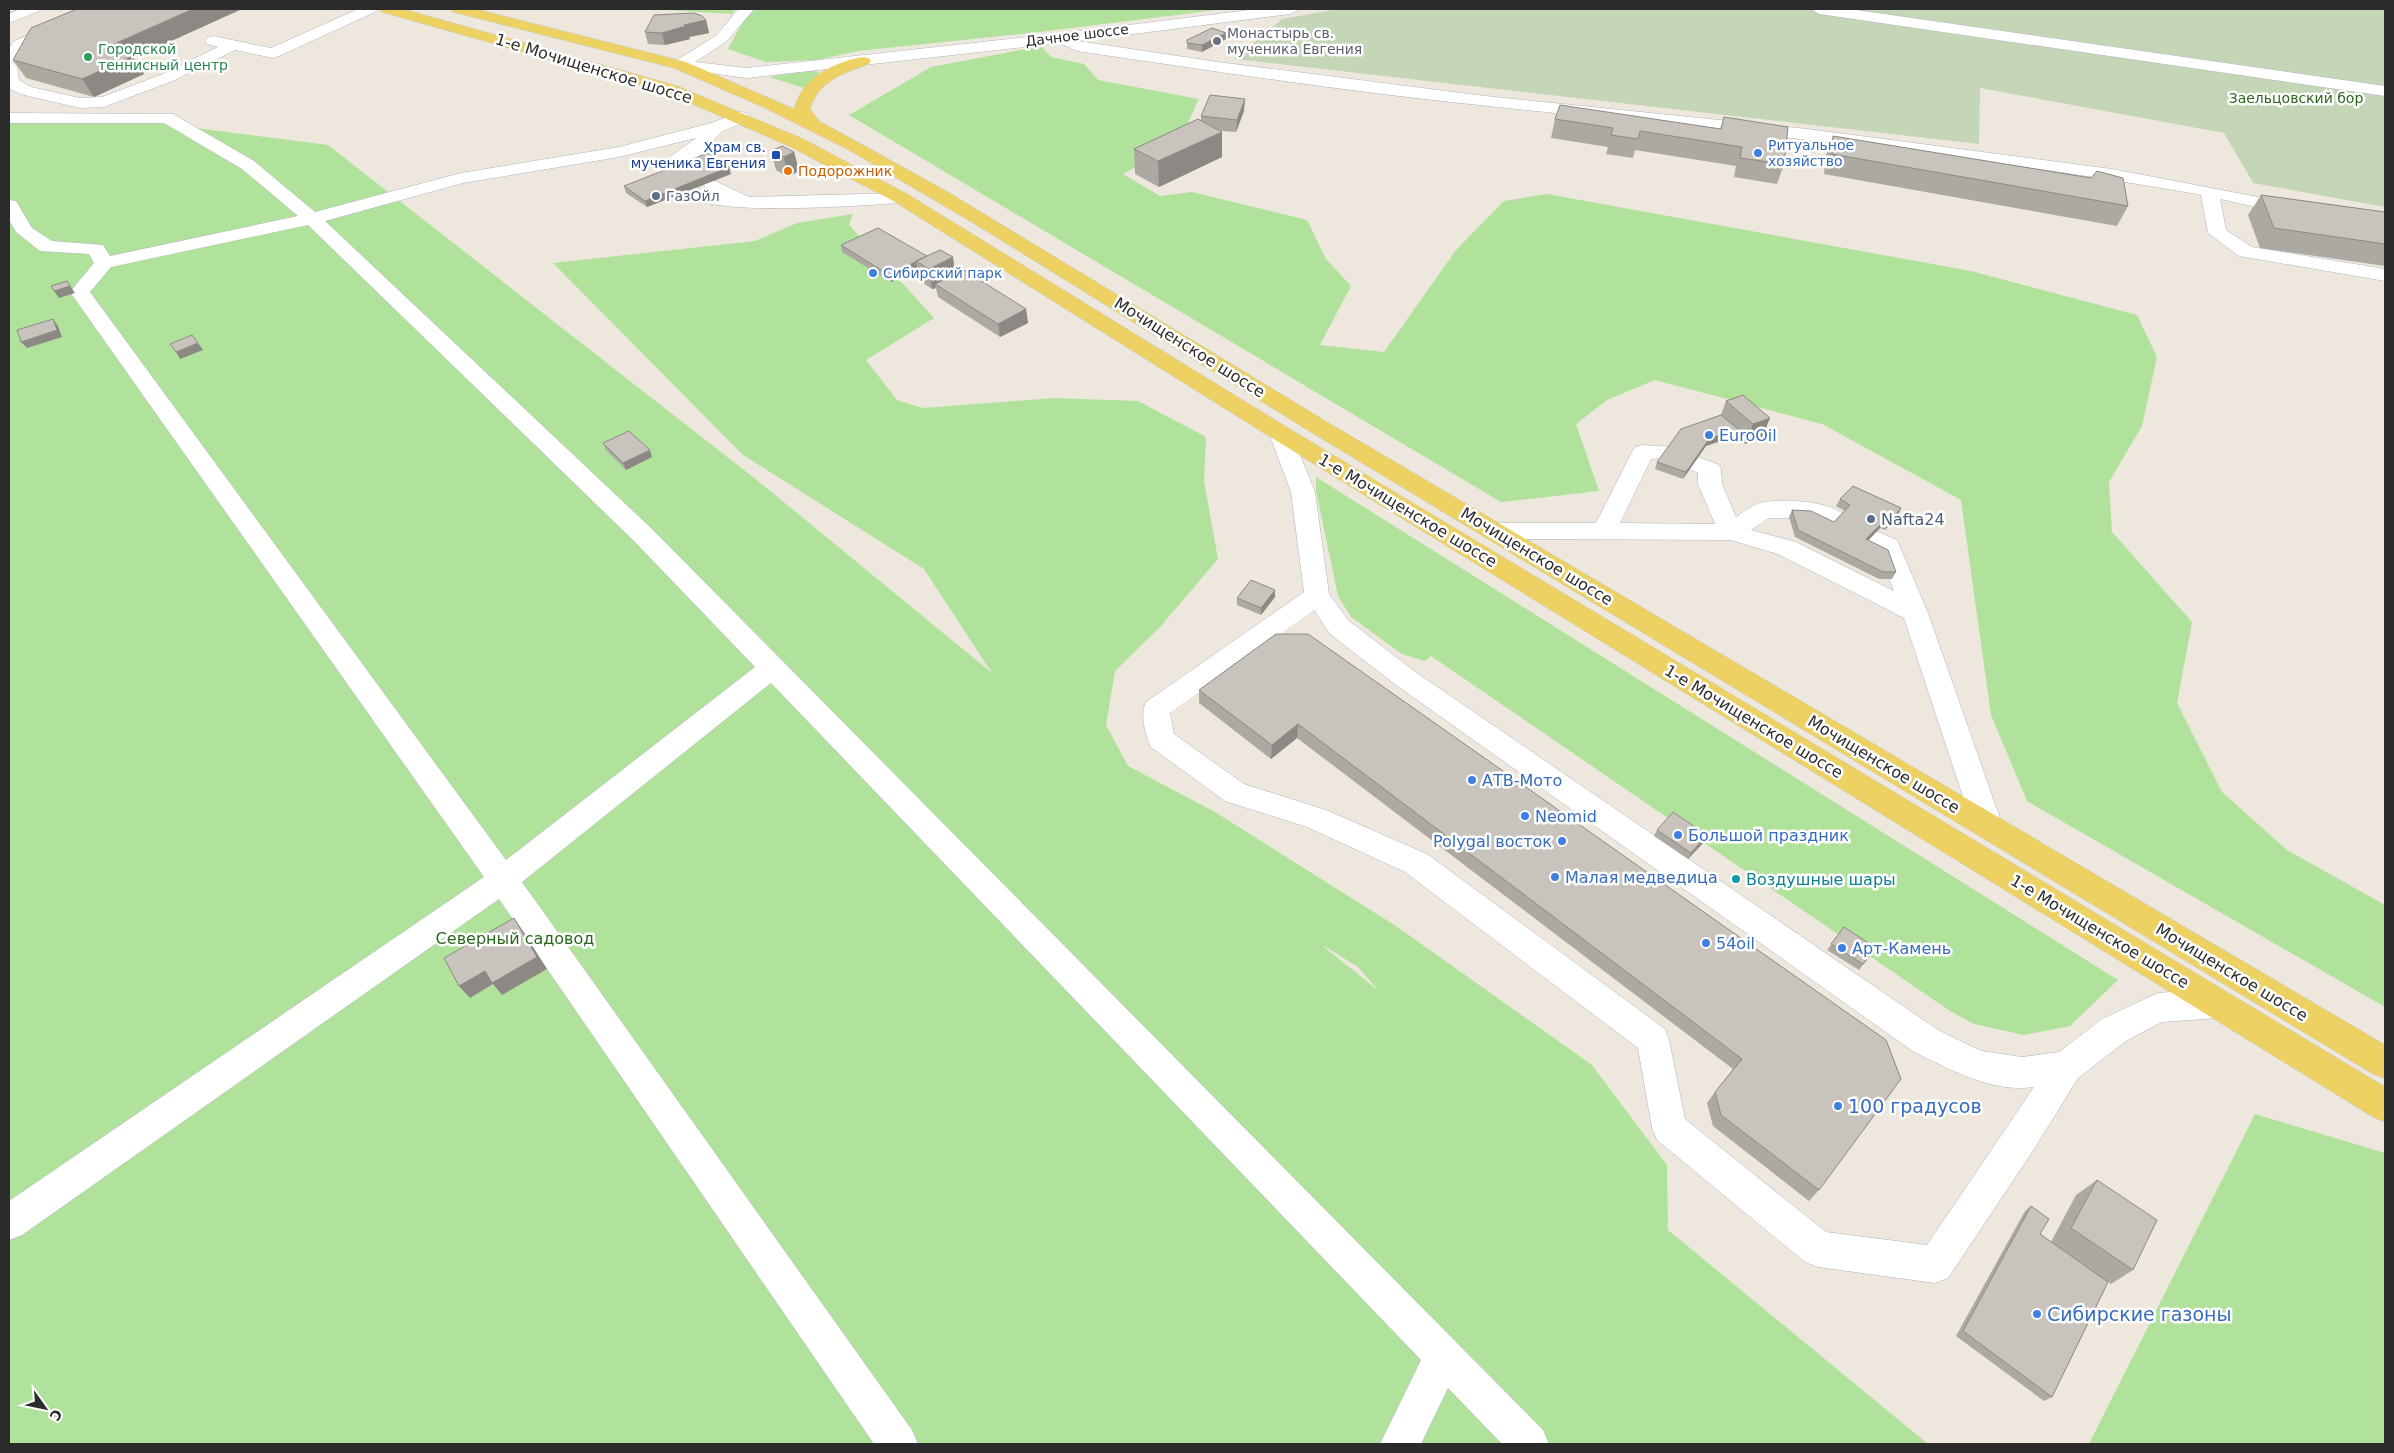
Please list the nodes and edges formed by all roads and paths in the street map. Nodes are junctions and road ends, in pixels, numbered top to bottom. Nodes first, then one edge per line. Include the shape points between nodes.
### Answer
1 (32, 9) edge
2 (104, 9) edge
3 (370, 9) edge
4 (387, 9) edge
5 (458, 9) edge
6 (746, 9) edge
7 (1290, 9) edge
8 (1819, 9) edge
9 (9, 19) edge
10 (1064, 38) junction
11 (208, 40) dead end
12 (231, 46) junction
13 (9, 58) edge
14 (863, 61) junction
15 (680, 65) junction
16 (9, 66) edge
17 (747, 73) junction
18 (713, 78) junction
19 (671, 89) junction
20 (2385, 91) edge
21 (741, 117) junction
22 (9, 118) edge
23 (812, 123) junction
24 (717, 127) junction
25 (695, 148) junction
26 (690, 168) edge
27 (668, 176) edge
28 (709, 183) edge
29 (688, 191) edge
30 (2210, 192) junction
31 (901, 198) junction
32 (746, 203) junction
33 (9, 205) edge
34 (2307, 212) edge
35 (312, 220) junction
36 (104, 263) junction
37 (2385, 275) edge
38 (1280, 433) junction
39 (1666, 452) edge
40 (1695, 463) edge
41 (1838, 521) edge
42 (1495, 531) junction
43 (1604, 532) junction
44 (1730, 532) junction
45 (1871, 537) edge
46 (1317, 595) junction
47 (1914, 613) junction
48 (772, 668) junction
49 (1988, 827) junction
50 (503, 880) junction
51 (2218, 1003) junction
52 (2385, 1063) edge
53 (2066, 1067) junction
54 (2385, 1106) edge
55 (9, 1222) edge
56 (1443, 1356) junction
57 (898, 1444) edge
58 (1400, 1444) edge
59 (1529, 1444) edge

1 - 9 street
2 - 13 street via 20,44
3 - 12 street via 273,53
4 - 19 main road, 1-е Мочищенское шоссе
5 - 15 main road, 1-е Мочищенское шоссе
6 - 15 street via 722,38
7 - 10 street, Дачное шоссе
8 - 20 street
10 - 14 street, Дачное шоссе
10 - 30 street via 1077,46 1218,67 1494,102 1807,134 2112,174
11 - 12 street
12 - 16 street via 169,77 104,102 80,103 26,91 11,82
14 - 17 street, Дачное шоссе
14 - 23 main road via 840,69 813,85 802,109
15 - 17 street, Дачное шоссе
15 - 18 main road, Мочищенское шоссе
17 - 18 main road
18 - 19 main road
18 - 23 main road, Мочищенское шоссе
19 - 21 main road, 1-е Мочищенское шоссе
21 - 24 street
21 - 31 main road, 1-е Мочищенское шоссе
22 - 35 street via 167,118 248,165
23 - 42 main road, Мочищенское шоссе via 932,189
24 - 25 street
24 - 35 street via 619,152 461,178
25 - 26 street
25 - 27 street via 664,168
28 - 32 street
29 - 32 street via 714,201
30 - 34 street
30 - 37 street via 2217,232 2246,252
31 - 32 street
31 - 38 main road, 1-е Мочищенское шоссе
33 - 36 street via 25,232 47,247 96,249
35 - 36 street
35 - 48 street via 643,535
36 - 50 street via 80,292
38 - 46 street via 1303,492
38 - 51 main road, 1-е Мочищенское шоссе
39 - 43 street via 1643,452
40 - 44 street via 1709,469 1710,484
41 - 44 street via 1813,510 1764,510
42 - 43 street
42 - 49 main road, Мочищенское шоссе
43 - 44 street
44 - 47 street via 1787,548
45 - 47 street via 1888,546
46 - 53 street via 1339,627 1405,678 1926,1041 1978,1066 2022,1073
46 - 53 street via 1156,709 1161,739 1235,793 1316,818 1416,863 1653,1040 1669,1128 1818,1248 1935,1265
47 - 49 street
48 - 50 street
48 - 56 street
49 - 52 main road, Мочищенское шоссе
50 - 55 street
50 - 57 street
51 - 53 street via 2158,1008 2114,1030
51 - 54 main road, 1-е Мочищенское шоссе
56 - 58 street
56 - 59 street

